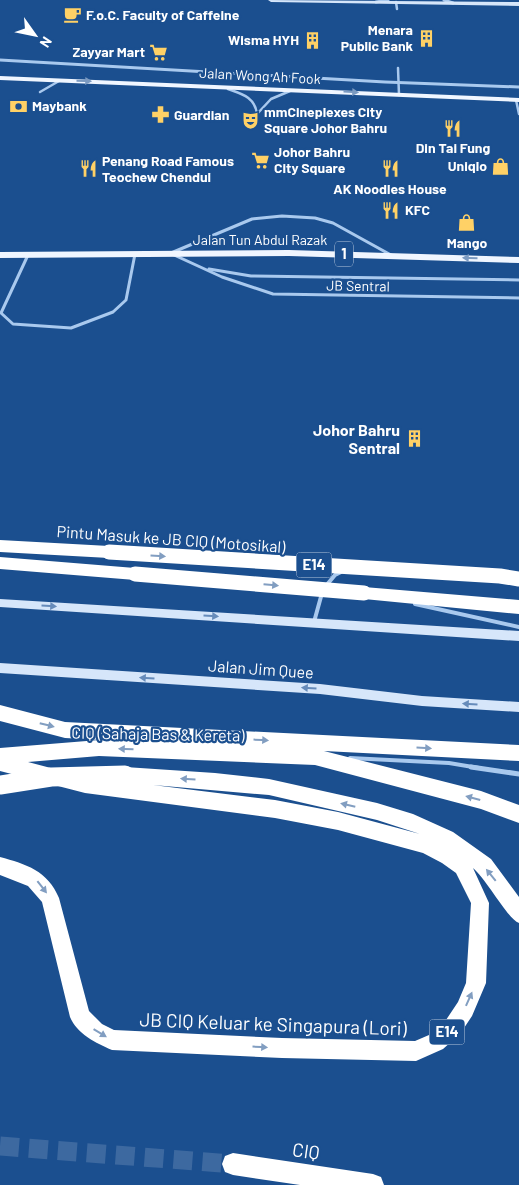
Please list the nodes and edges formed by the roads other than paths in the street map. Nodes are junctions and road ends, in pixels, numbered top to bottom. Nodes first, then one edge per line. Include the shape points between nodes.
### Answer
1 (271, 0) edge
2 (388, 0) edge
3 (444, 0) edge
4 (371, 2) junction
5 (396, 2) junction
6 (454, 4) junction
7 (519, 4) edge
8 (398, 9) dead end
9 (0, 60) edge
10 (398, 68) dead end
11 (2, 79) edge
12 (60, 80) junction
13 (398, 83) junction
14 (223, 87) junction
15 (519, 87) edge
16 (297, 90) junction
17 (40, 92) dead end
18 (400, 95) junction
19 (518, 100) edge
20 (519, 114) edge
21 (169, 253) junction
22 (135, 254) junction
23 (0, 255) edge
24 (28, 255) junction
25 (392, 256) junction
26 (519, 260) edge
27 (202, 268) junction
28 (519, 280) edge
29 (519, 298) edge
30 (0, 546) edge
31 (0, 563) edge
32 (514, 575) edge
33 (364, 593) junction
34 (0, 603) edge
35 (519, 607) edge
36 (314, 622) junction
37 (519, 627) edge
38 (519, 636) edge
39 (0, 668) edge
40 (519, 706) edge
41 (0, 713) edge
42 (519, 752) edge
43 (0, 756) edge
44 (315, 757) junction
45 (0, 763) edge
46 (519, 774) edge
47 (0, 785) edge
48 (519, 814) edge
49 (0, 866) edge
50 (519, 914) edge
51 (233, 1164) tunnel mouth
52 (373, 1185) edge

1 - 4 main road
2 - 4 street
3 - 6 street
4 - 5 main road
5 - 6 main road
5 - 8 lane
6 - 7 main road
9 - 13 street
10 - 13 lane
11 - 12 main road, Jalan Wong Ah Fook
12 -> 14 main road, Jalan Wong Ah Fook
12 - 17 lane
13 - 15 street
13 - 18 lane
14 - 16 main road, Jalan Wong Ah Fook
14 - 16 lane via 246,95 256,105 257,114 277,94
16 -> 18 main road, Jalan Wong Ah Fook
18 - 19 main road, Jalan Wong Ah Fook
19 - 20 lane
21 - 22 main road, Jalan Tun Abdul Razak / 1
21 - 25 main road, Jalan Tun Abdul Razak / 1
21 - 25 lane via 264,217 318,219
21 - 27 lane, JB Sentral
22 - 24 main road, Jalan Tun Abdul Razak / 1
22 - 24 lane via 126,300 113,312 71,328 13,324 1,313
23 - 24 main road, Jalan Tun Abdul Razak / 1
26 -> 25 main road, Jalan Tun Abdul Razak / 1
27 - 28 lane, JB Sentral via 250,276
27 - 29 lane, JB Sentral via 273,294
30 -> 32 highway, Pintu Masuk ke JB CIQ (Motosikal) / E14, bridge
31 -> 33 highway, E14, bridge
32 - 36 lane via 346,571 328,582 320,596
33 - 35 highway, E14
33 - 37 lane, E14
34 -> 36 main road
36 - 38 main road
40 -> 39 main road, Jalan Jim Quee
41 -> 42 highway via 65,730
44 -> 43 highway, CIQ (Sahaja Bas & Kereta) via 99,748
44 - 46 lane via 449,763
48 -> 44 highway, CIQ (Sahaja Bas & Kereta) via 481,800
49 -> 45 highway, JB CIQ Keluar ke Singapura (Lori) / E14, bridge via 31,875 43,886 50,898 80,1017 95,1031 112,1040 416,1051 436,1042 453,1027 476,983 480,903 462,867 426,845 275,809 85,785
50 -> 47 highway, bridge via 479,860 453,840 395,816 270,788 205,780 125,775 52,777
51 - 52 highway, CIQ

